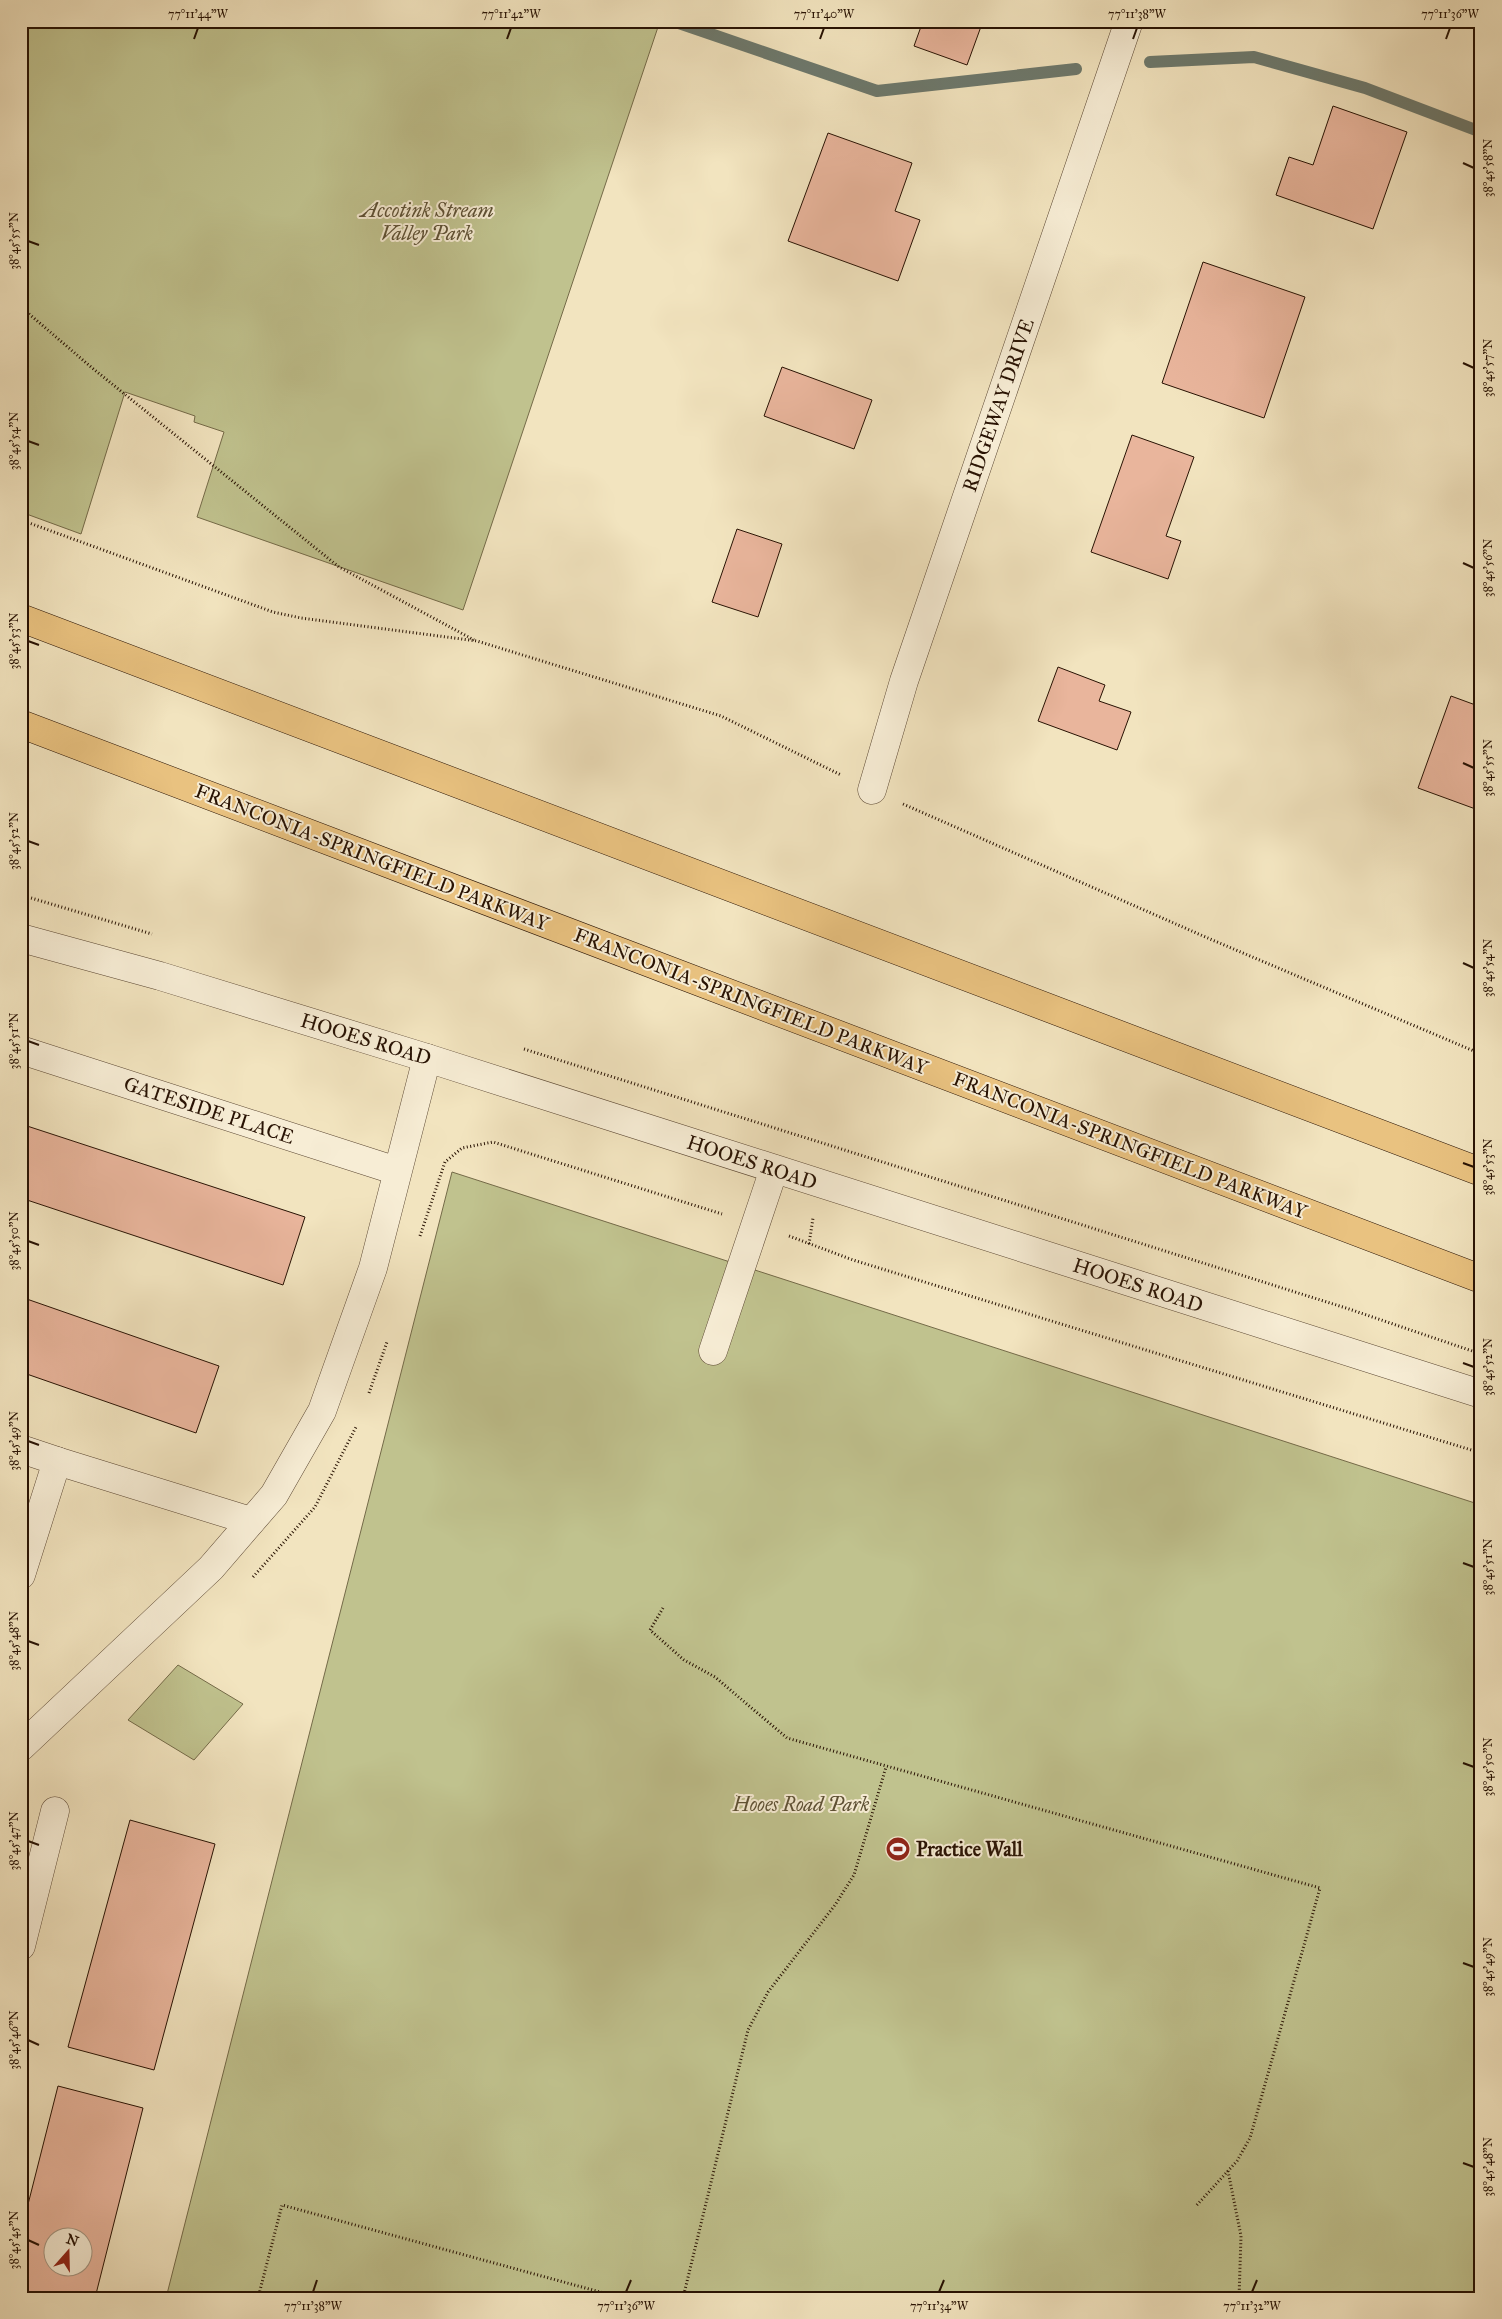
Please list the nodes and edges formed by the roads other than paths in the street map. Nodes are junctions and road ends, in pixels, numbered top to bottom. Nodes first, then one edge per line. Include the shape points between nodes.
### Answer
1 (1129, 21) edge
2 (21, 618) edge
3 (21, 724) edge
4 (872, 790) road end
5 (21, 938) edge
6 (21, 1050) edge
7 (427, 1058) junction
8 (774, 1169) junction
9 (397, 1171) junction
10 (1481, 1172) edge
11 (1481, 1279) edge
12 (713, 1351) dead end
13 (1481, 1394) edge
14 (21, 1449) edge
15 (57, 1461) junction
16 (251, 1522) junction
17 (21, 1575) edge
18 (21, 1747) edge
19 (55, 1811) dead end
20 (21, 1946) edge

1 - 4 street, RIDGEWAY DRIVE via 904,681
2 - 10 main road
3 - 11 main road, FRANCONIA-SPRINGFIELD PARKWAY
5 - 7 street, HOOES ROAD via 160,976
6 - 9 street, GATESIDE PLACE
7 - 8 street, HOOES ROAD
7 - 9 street
8 - 12 street
8 - 13 street, HOOES ROAD
9 - 16 street via 372,1268 322,1411 274,1495
14 - 15 street
15 - 16 street
15 - 17 street
16 - 18 street via 211,1568
19 - 20 street

